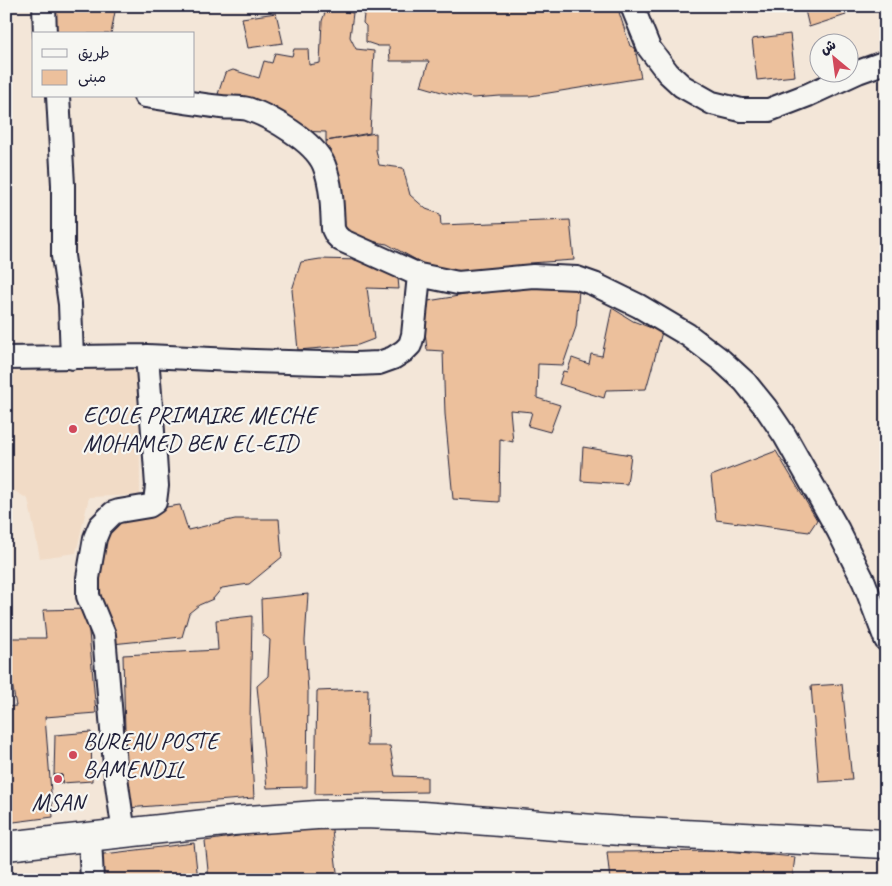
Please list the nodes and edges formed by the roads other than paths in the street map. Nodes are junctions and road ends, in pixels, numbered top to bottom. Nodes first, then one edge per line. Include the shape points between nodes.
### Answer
1 (44, 6) edge
2 (632, 6) edge
3 (45, 32) edge
4 (886, 62) edge
5 (58, 98) edge
6 (159, 98) edge
7 (420, 275) junction
8 (147, 356) junction
9 (6, 358) edge
10 (72, 358) junction
11 (886, 640) edge
12 (124, 834) junction
13 (90, 838) junction
14 (886, 844) edge
15 (6, 846) edge
16 (92, 880) edge

1 - 3 street
2 - 4 street via 649,48 668,73 682,86 712,103 732,108 768,110
5 - 10 street via 63,256 70,304
6 - 7 street via 246,108 291,132 311,147 323,163 330,187 333,229 340,240
7 - 8 street via 410,345 404,352 379,363
7 - 11 street via 458,283 533,276 577,278 666,321 721,360 745,382 785,436 864,582
8 - 10 street
8 - 12 street via 156,457 155,502 149,506 119,510 100,526 88,578 88,596 104,635
9 - 10 street
12 - 13 main road
12 - 14 main road via 233,821 362,814
13 - 15 main road
13 - 16 street

